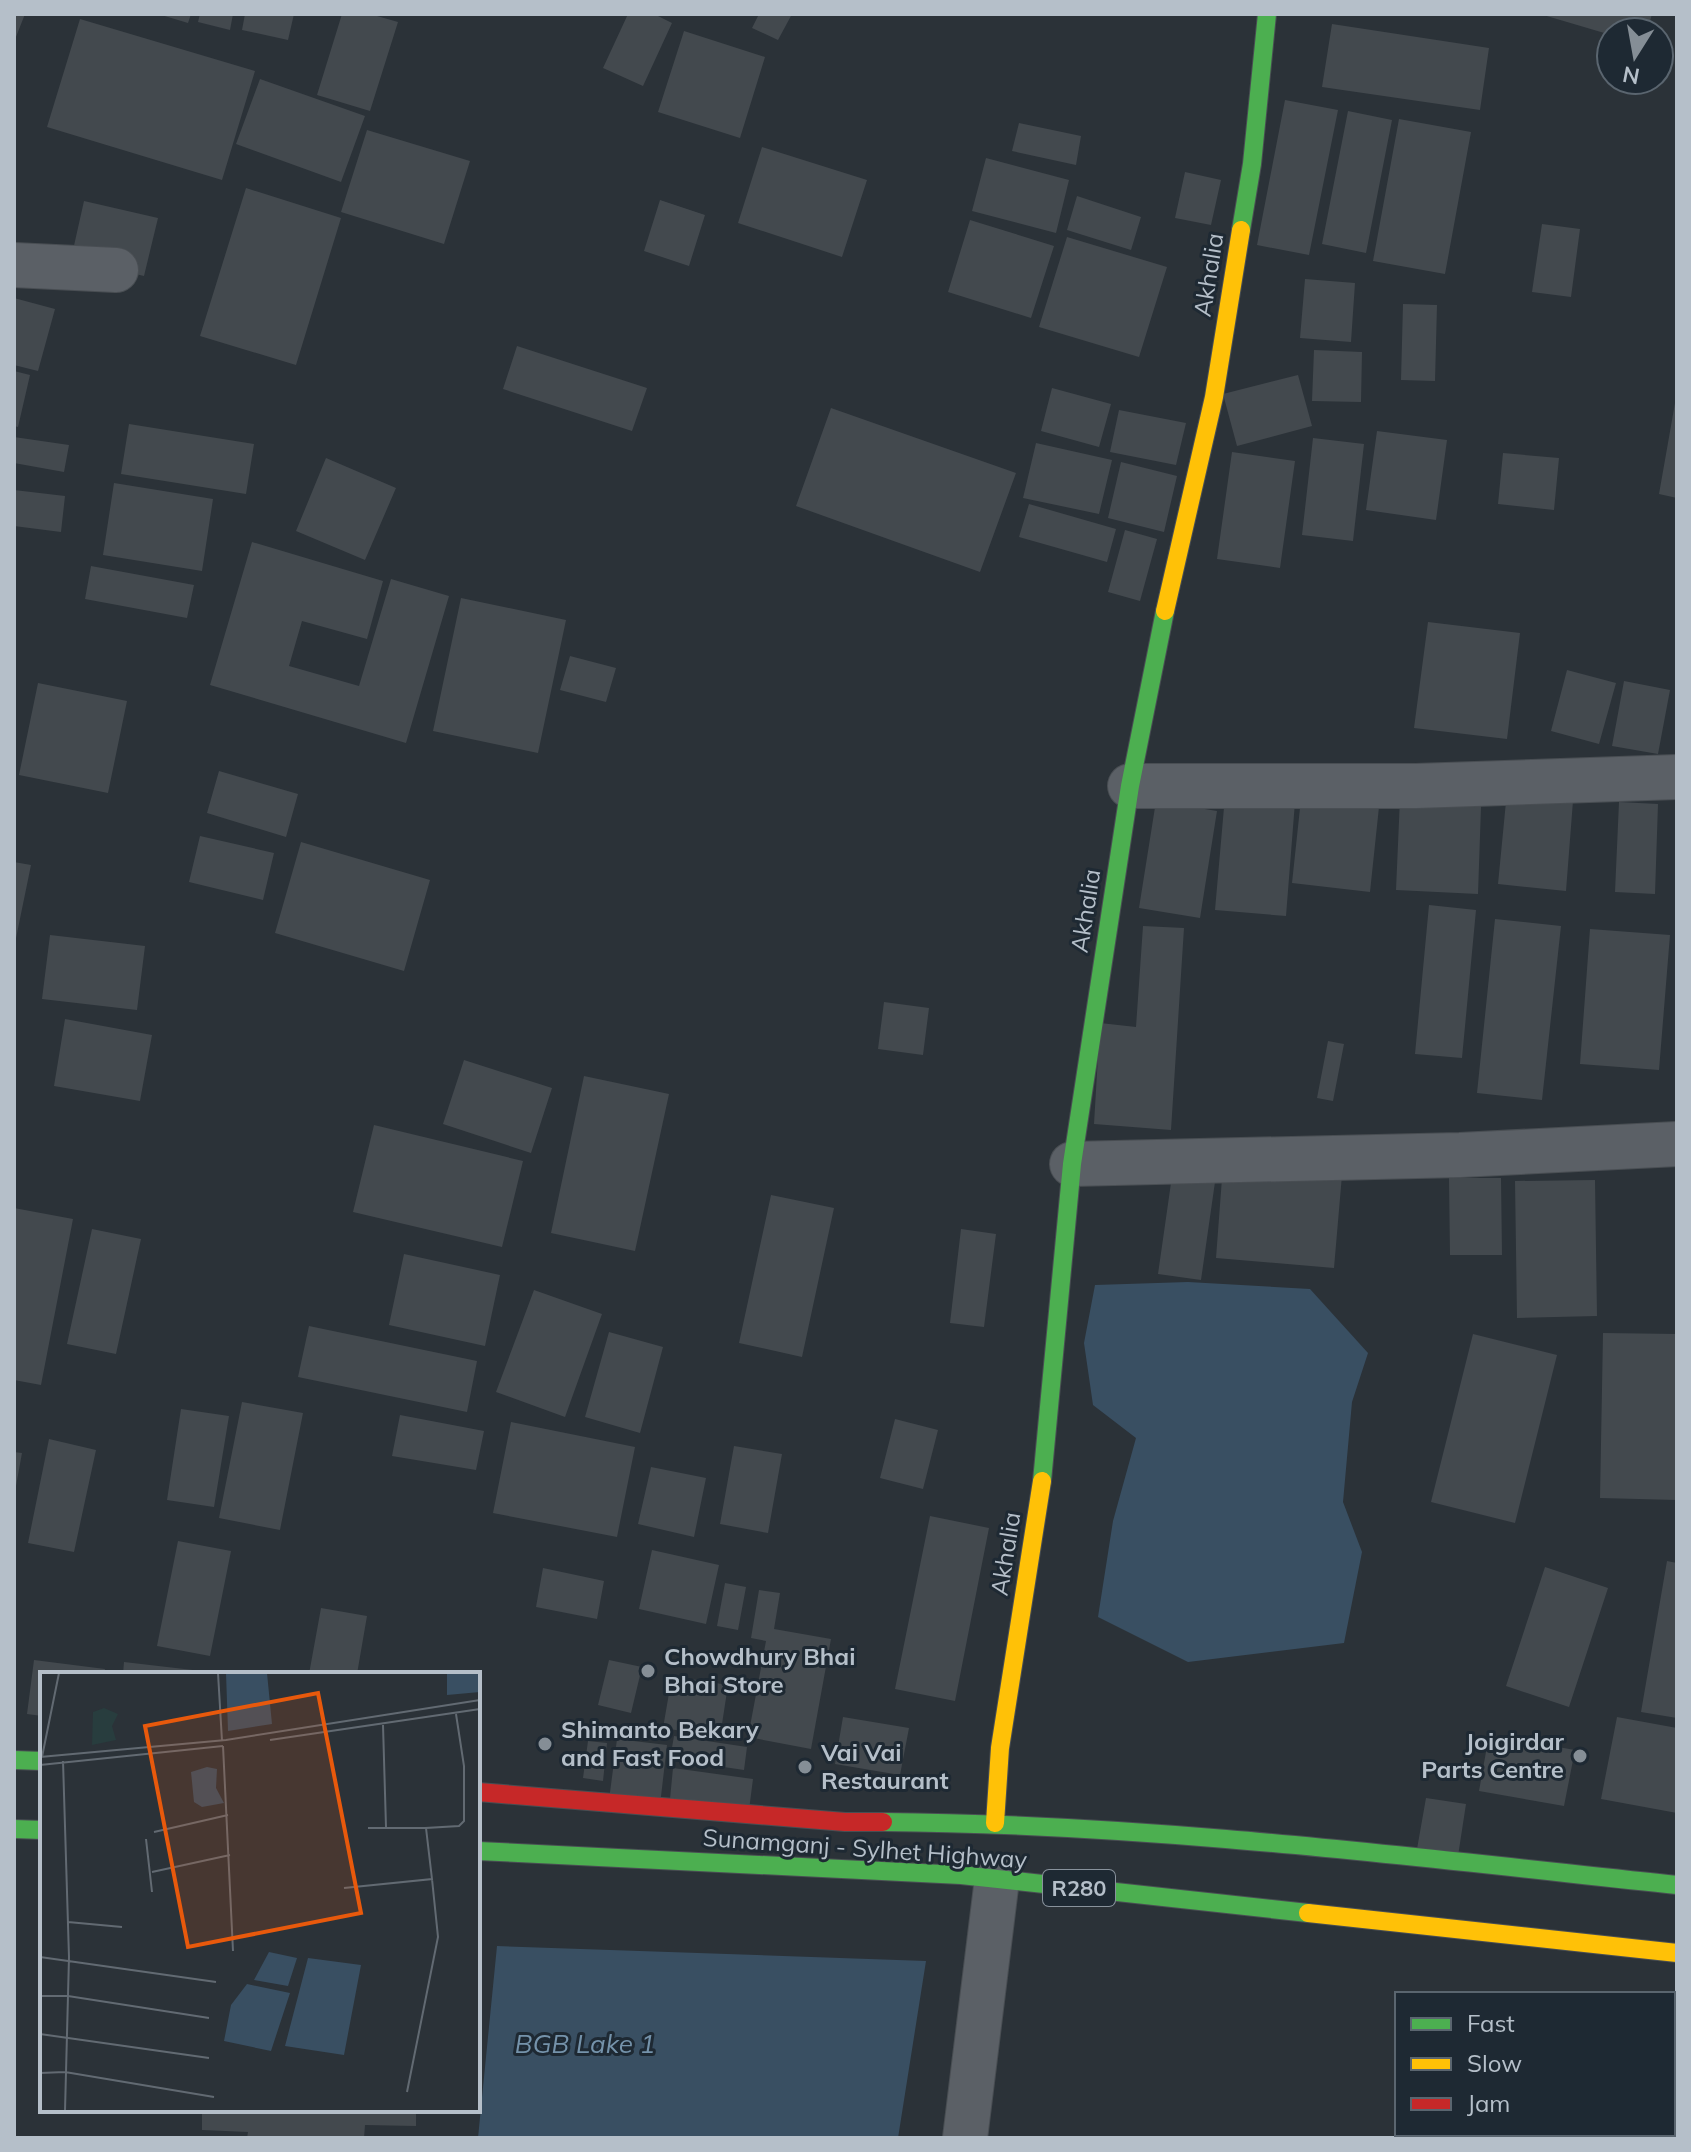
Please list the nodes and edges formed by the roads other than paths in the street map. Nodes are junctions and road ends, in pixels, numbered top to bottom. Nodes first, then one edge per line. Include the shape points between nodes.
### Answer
1 (1267, 14) edge
2 (14, 265) edge
3 (116, 270) dead end
4 (1677, 777) edge
5 (1130, 786) junction
6 (1677, 1144) edge
7 (1072, 1164) junction
8 (14, 1760) edge
9 (40, 1761) edge
10 (480, 1792) edge
11 (995, 1823) junction
12 (14, 1829) edge
13 (40, 1830) edge
14 (480, 1851) edge
15 (997, 1879) junction
16 (1677, 1885) edge
17 (1677, 1953) edge
18 (965, 2138) edge

1 - 5 main road, Akhalia via 1252,164 1214,397
2 - 3 street
4 - 5 street via 1416,786
5 - 7 main road, Akhalia
6 - 7 street
7 - 11 main road, Akhalia via 1045,1460 1000,1748
8 - 9 main road
10 - 11 main road, Sunamganj - Sylhet Highway via 845,1822
11 - 16 main road, Sunamganj - Sylhet Highway via 1230,1838
12 - 13 main road
14 - 15 main road, Sunamganj - Sylhet Highway / R280
15 - 17 main road, Sunamganj - Sylhet Highway / R280
15 - 18 street

